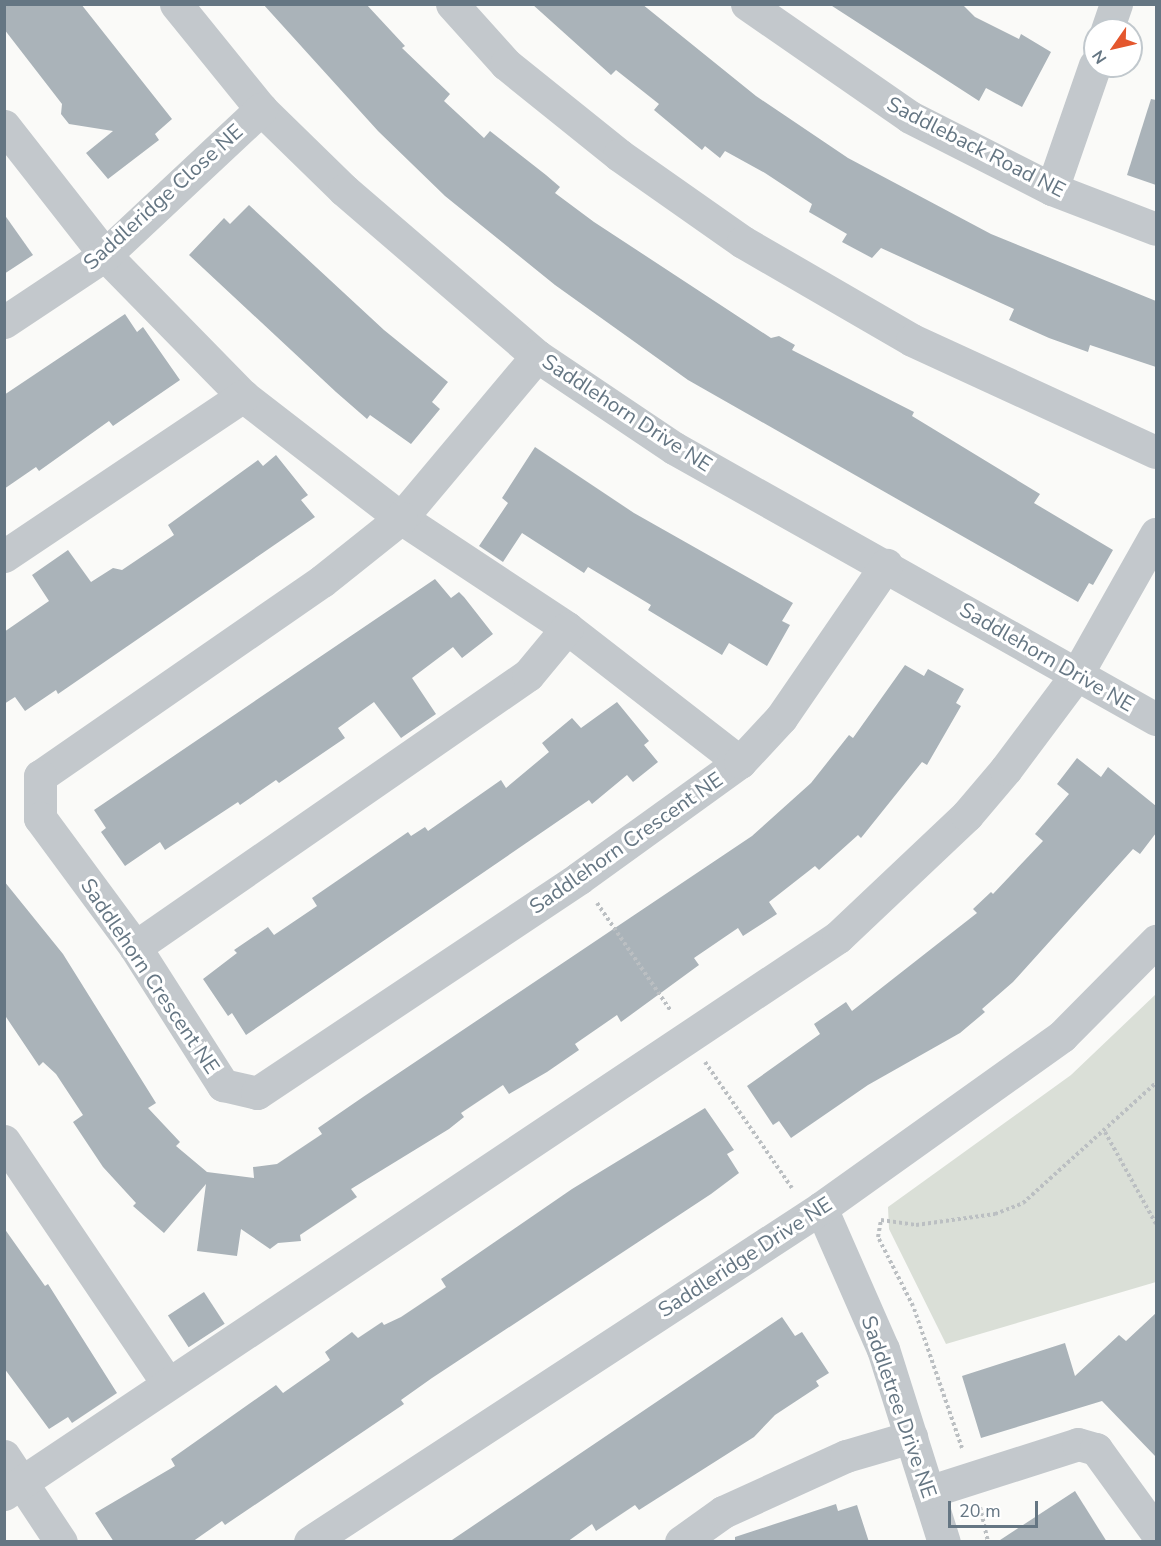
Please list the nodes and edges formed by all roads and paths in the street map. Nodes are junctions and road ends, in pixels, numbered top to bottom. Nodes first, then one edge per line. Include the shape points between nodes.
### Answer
1 (176, 4) edge
2 (452, 4) edge
3 (747, 4) edge
4 (1090, 78) edge
5 (261, 110) junction
6 (4, 126) edge
7 (1052, 189) junction
8 (1156, 229) edge
9 (105, 255) junction
10 (4, 322) edge
11 (537, 356) junction
12 (243, 396) junction
13 (1156, 453) edge
14 (400, 518) junction
15 (1156, 534) edge
16 (4, 556) edge
17 (886, 565) junction
18 (567, 628) junction
19 (1077, 674) junction
20 (1156, 719) edge
21 (740, 762) junction
22 (1156, 941) edge
23 (135, 947) junction
24 (1156, 1083) edge
25 (1105, 1132) junction
26 (4, 1141) edge
27 (821, 1208) junction
28 (1156, 1224) edge
29 (167, 1383) junction
30 (910, 1437) junction
31 (10, 1477) edge
32 (972, 1478) junction
33 (928, 1492) junction
34 (1156, 1532) edge
35 (696, 1537) edge
36 (61, 1542) edge
37 (310, 1542) edge
38 (944, 1542) edge
39 (988, 1542) edge

1 - 5 street, Saddlehorn Drive NE
2 - 13 street via 506,64 619,155 743,242 912,340
3 - 7 street, Saddleback Road NE via 910,117
4 - 7 street
5 - 9 street, Saddleridge Close NE
5 - 11 street, Saddlehorn Drive NE via 344,190
6 - 9 street
7 - 8 street, Saddleback Road NE
9 - 10 street, Saddleridge Close NE
9 - 12 street
11 - 14 street, Saddlehorn Crescent NE
11 - 17 street, Saddlehorn Drive NE via 674,448
12 - 14 street
12 - 16 street
14 - 18 street
14 - 23 street, Saddlehorn Crescent NE via 322,581 40,776 40,818
15 - 19 street
17 - 19 street, Saddlehorn Drive NE
17 - 21 street, Saddlehorn Crescent NE via 781,718
18 - 21 street
18 - 23 street via 528,675
19 - 20 street, Saddlehorn Drive NE
19 - 29 street via 967,815 838,937
21 - 23 street, Saddlehorn Crescent NE via 569,885 257,1093 223,1085
22 - 27 street, Saddleridge Drive NE via 1062,1036
24 - 25 path
25 - 28 path
25 - 32 path via 1023,1203 995,1214 916,1225 882,1220 878,1237 913,1306
26 - 29 street
27 - 30 street, Saddletree Drive NE via 883,1349
27 - 37 street, Saddleridge Drive NE
29 - 31 street
30 - 33 street, Saddletree Drive NE
30 - 35 street via 846,1456 723,1512
31 - 36 street
32 - 33 street
32 - 34 street via 1078,1444 1096,1449
32 - 39 path
33 - 38 street, Saddletree Drive NE

